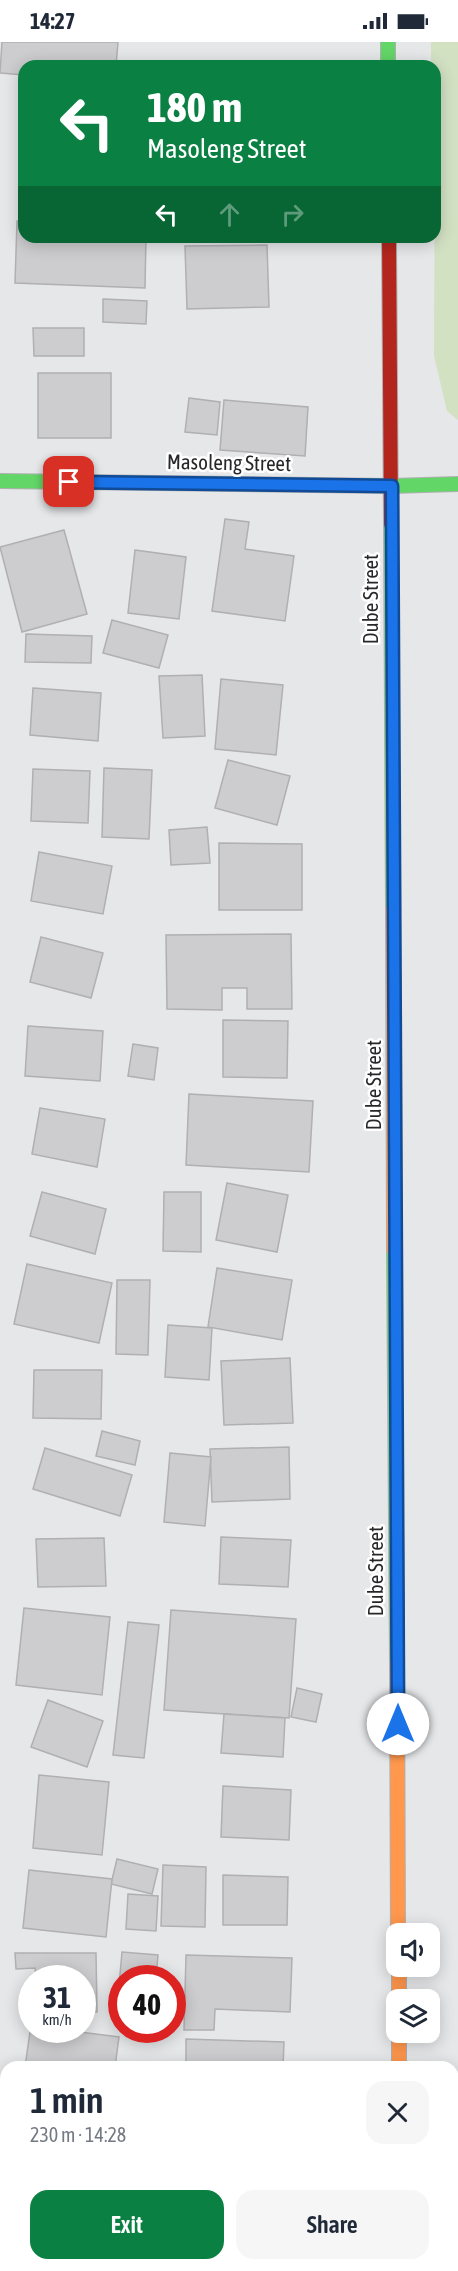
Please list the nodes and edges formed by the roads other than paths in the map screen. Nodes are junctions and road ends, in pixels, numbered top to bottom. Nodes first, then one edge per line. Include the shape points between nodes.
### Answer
1 (388, 42) edge
2 (388, 60) edge
3 (389, 243) edge
4 (0, 481) edge
5 (458, 484) edge
6 (392, 486) junction
7 (398, 1923) edge
8 (399, 2043) edge
9 (399, 2061) edge

1 - 2 street
3 - 6 street, Dube Street
4 - 6 street, Masoleng Street
5 - 6 street, Masoleng Street
6 - 7 street, Dube Street
8 - 9 street

